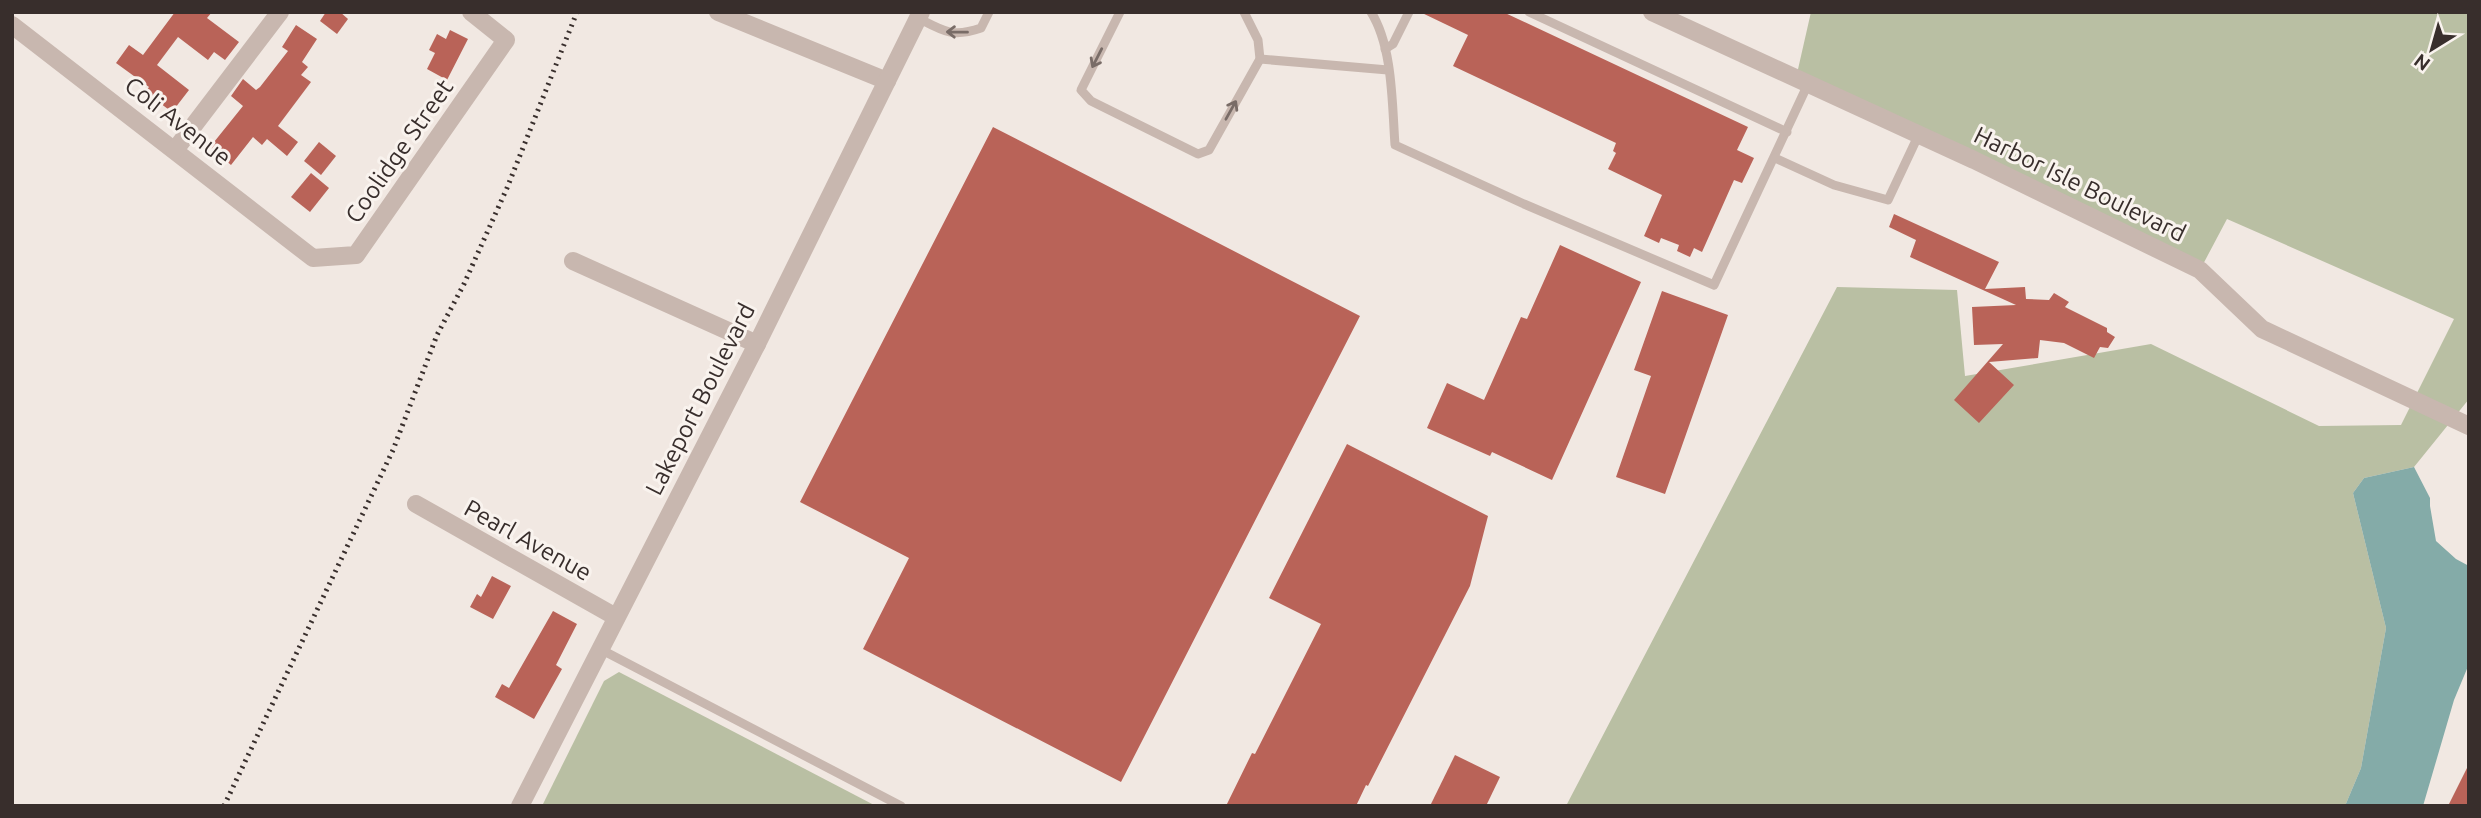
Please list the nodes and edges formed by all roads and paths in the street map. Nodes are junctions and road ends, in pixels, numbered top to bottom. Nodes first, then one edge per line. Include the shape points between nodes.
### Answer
1 (21, 12) edge
2 (280, 12) edge
3 (471, 12) edge
4 (718, 12) edge
5 (989, 12) edge
6 (1120, 12) edge
7 (1244, 12) edge
8 (1371, 12) edge
9 (1409, 12) edge
10 (1529, 12) edge
11 (1652, 12) edge
12 (919, 15) edge
13 (12, 24) edge
14 (1385, 49) junction
15 (1260, 59) junction
16 (1388, 70) junction
17 (887, 81) junction
18 (1808, 83) junction
19 (1787, 132) junction
20 (1919, 134) junction
21 (175, 150) junction
22 (1775, 158) junction
23 (313, 258) joint
24 (573, 261) dead end
25 (757, 344) junction
26 (2469, 426) edge
27 (416, 504) dead end
28 (616, 617) junction
29 (600, 649) junction
30 (520, 806) edge
31 (901, 806) edge

1 - 13 street
2 - 21 street
3 - 23 street, Coolidge Street via 506,40 356,255
4 - 17 street
5 -> 12 lane via 981,28 948,34
6 -> 15 lane via 1080,90 1091,101 1198,154 1209,150
7 - 15 lane via 1258,40
8 - 14 lane via 1381,28
9 - 14 lane via 1393,44
10 - 19 lane
11 - 18 street, Harbor Isle Boulevard
12 - 17 street, Lakeport Boulevard
13 - 21 street, Coli Avenue
14 - 16 lane
15 - 16 lane
16 - 22 lane via 1395,145 1714,285
17 - 25 street, Lakeport Boulevard
18 - 19 lane
18 - 20 street, Harbor Isle Boulevard
19 - 22 lane
20 - 22 lane via 1888,201 1834,185
20 - 26 street, Harbor Isle Boulevard via 2200,270 2262,329
21 - 23 street, Coli Avenue
24 - 25 street
25 - 28 street, Lakeport Boulevard
27 - 28 street, Pearl Avenue
28 - 29 street, Lakeport Boulevard
29 - 30 street, Lakeport Boulevard
29 - 31 lane

